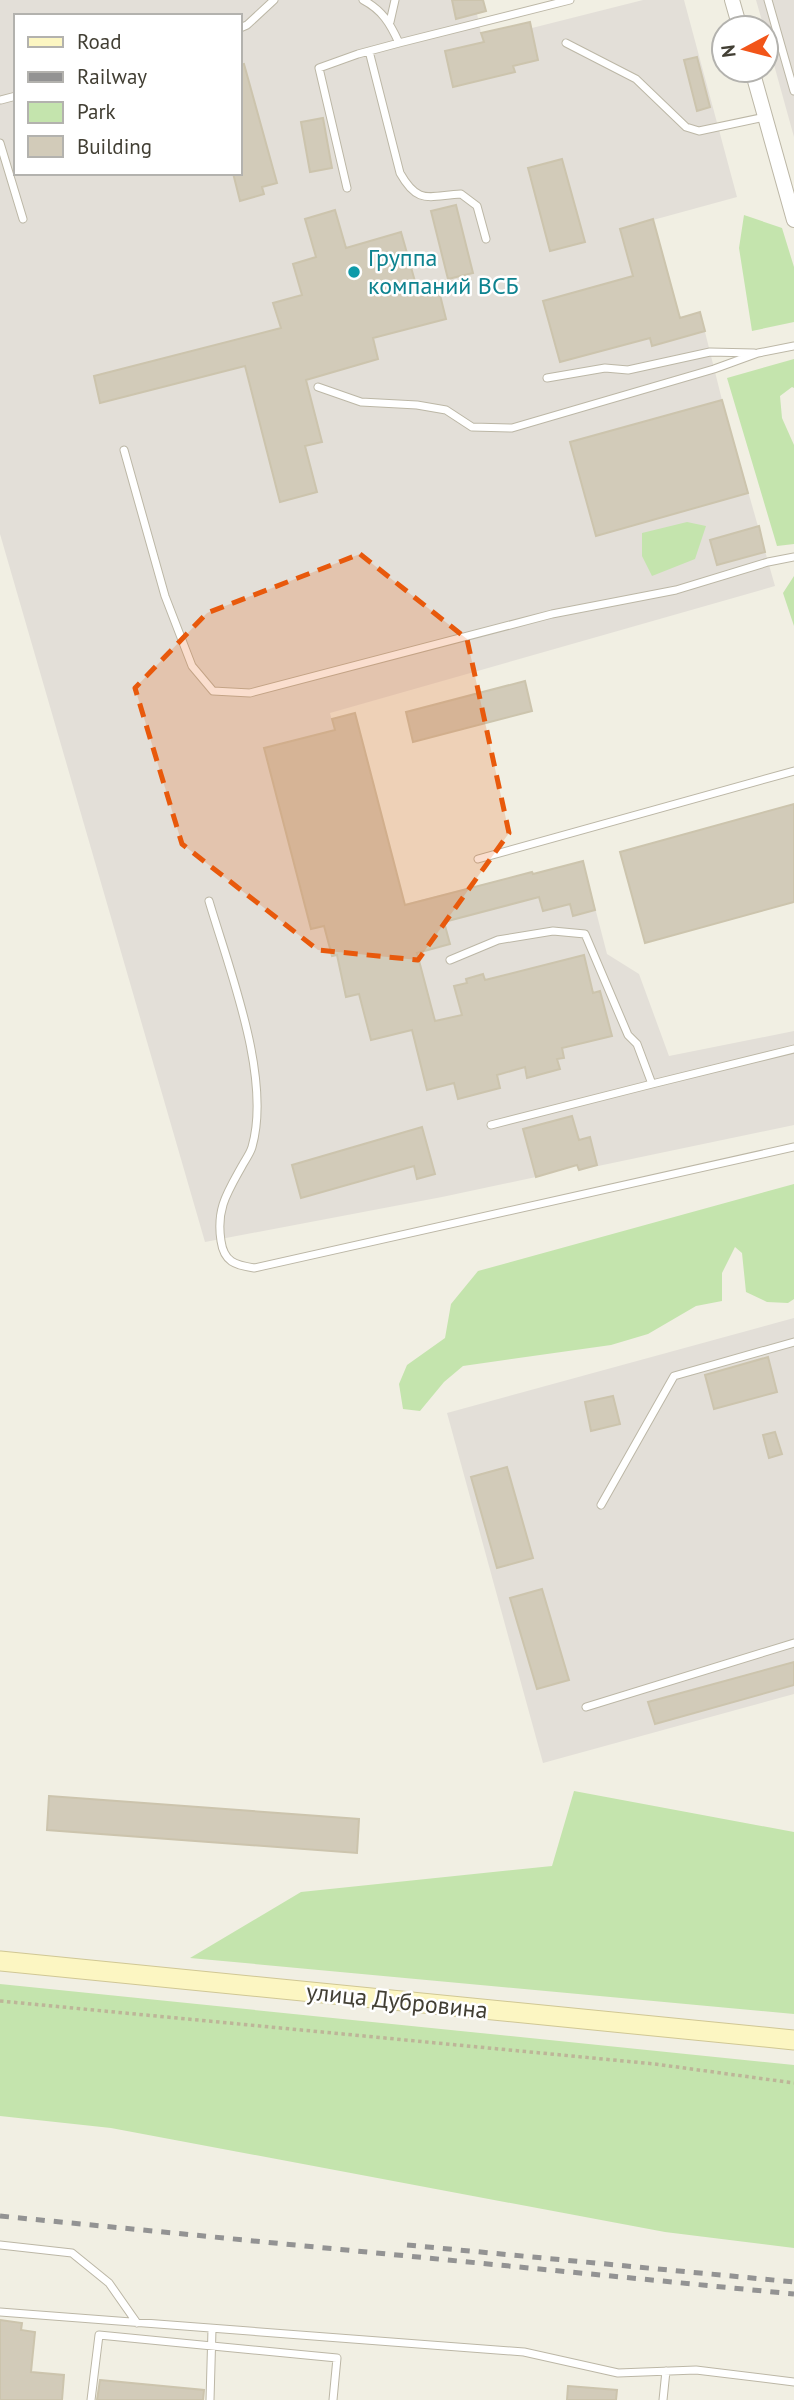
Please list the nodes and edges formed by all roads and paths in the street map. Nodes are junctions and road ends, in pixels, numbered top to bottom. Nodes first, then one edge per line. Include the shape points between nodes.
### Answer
1 (274, 0) edge
2 (363, 0) edge
3 (395, 0) edge
4 (570, 0) edge
5 (768, 0) edge
6 (390, 22) junction
7 (242, 27) edge
8 (399, 43) junction
9 (566, 43) dead end
10 (369, 51) junction
11 (756, 84) edge
12 (794, 91) edge
13 (1, 98) edge
14 (0, 109) edge
15 (765, 117) junction
16 (0, 143) edge
17 (348, 188) dead end
18 (23, 219) dead end
19 (794, 220) edge
20 (486, 239) dead end
21 (794, 346) edge
22 (758, 353) junction
23 (547, 378) dead end
24 (318, 387) dead end
25 (124, 450) dead end
26 (794, 557) edge
27 (794, 771) edge
28 (478, 859) dead end
29 (209, 901) dead end
30 (450, 960) dead end
31 (794, 1049) edge
32 (652, 1084) junction
33 (491, 1125) dead end
34 (794, 1147) edge
35 (794, 1342) edge
36 (601, 1505) dead end
37 (794, 1643) edge
38 (586, 1707) dead end
39 (0, 1961) edge
40 (0, 2001) edge
41 (790, 2036) edge
42 (794, 2083) edge
43 (0, 2245) edge
44 (0, 2312) edge
45 (137, 2323) junction
46 (212, 2329) junction
47 (210, 2346) junction
48 (666, 2371) junction
49 (794, 2382) edge
50 (91, 2400) edge
51 (209, 2400) edge
52 (333, 2400) edge
53 (663, 2400) edge

1 - 7 lane
2 - 6 lane
3 - 6 lane
4 - 8 lane
5 - 12 lane
6 - 8 lane
8 - 10 lane
9 - 15 lane via 636,79 686,127 699,131
10 - 17 lane via 319,68
10 - 20 lane via 400,173 409,189 421,197 461,194 477,206
11 - 15 street
13 - 14 lane
15 - 19 street
16 - 18 lane
21 - 22 lane
22 - 23 lane via 710,352 628,370 605,368
22 - 24 lane via 512,428 472,427 446,410 361,402
25 - 26 lane via 165,596 192,666 214,691 250,693
27 - 28 lane
29 - 34 lane via 251,1047 258,1100 252,1148 222,1202 221,1240 226,1258 236,1265 254,1268
30 - 32 lane via 498,940 553,930 585,934
31 - 32 lane
32 - 33 lane
35 - 36 lane via 674,1376
37 - 38 lane
39 - 41 main road, улица Дубровина
40 - 42 path via 655,2064
43 - 45 lane via 72,2253 109,2283
44 - 45 lane
45 - 46 lane
46 - 47 lane
46 - 48 lane via 524,2352 618,2373
47 - 50 lane via 99,2335
47 - 51 lane
47 - 52 lane via 337,2358
48 - 49 lane via 696,2370
48 - 53 lane

